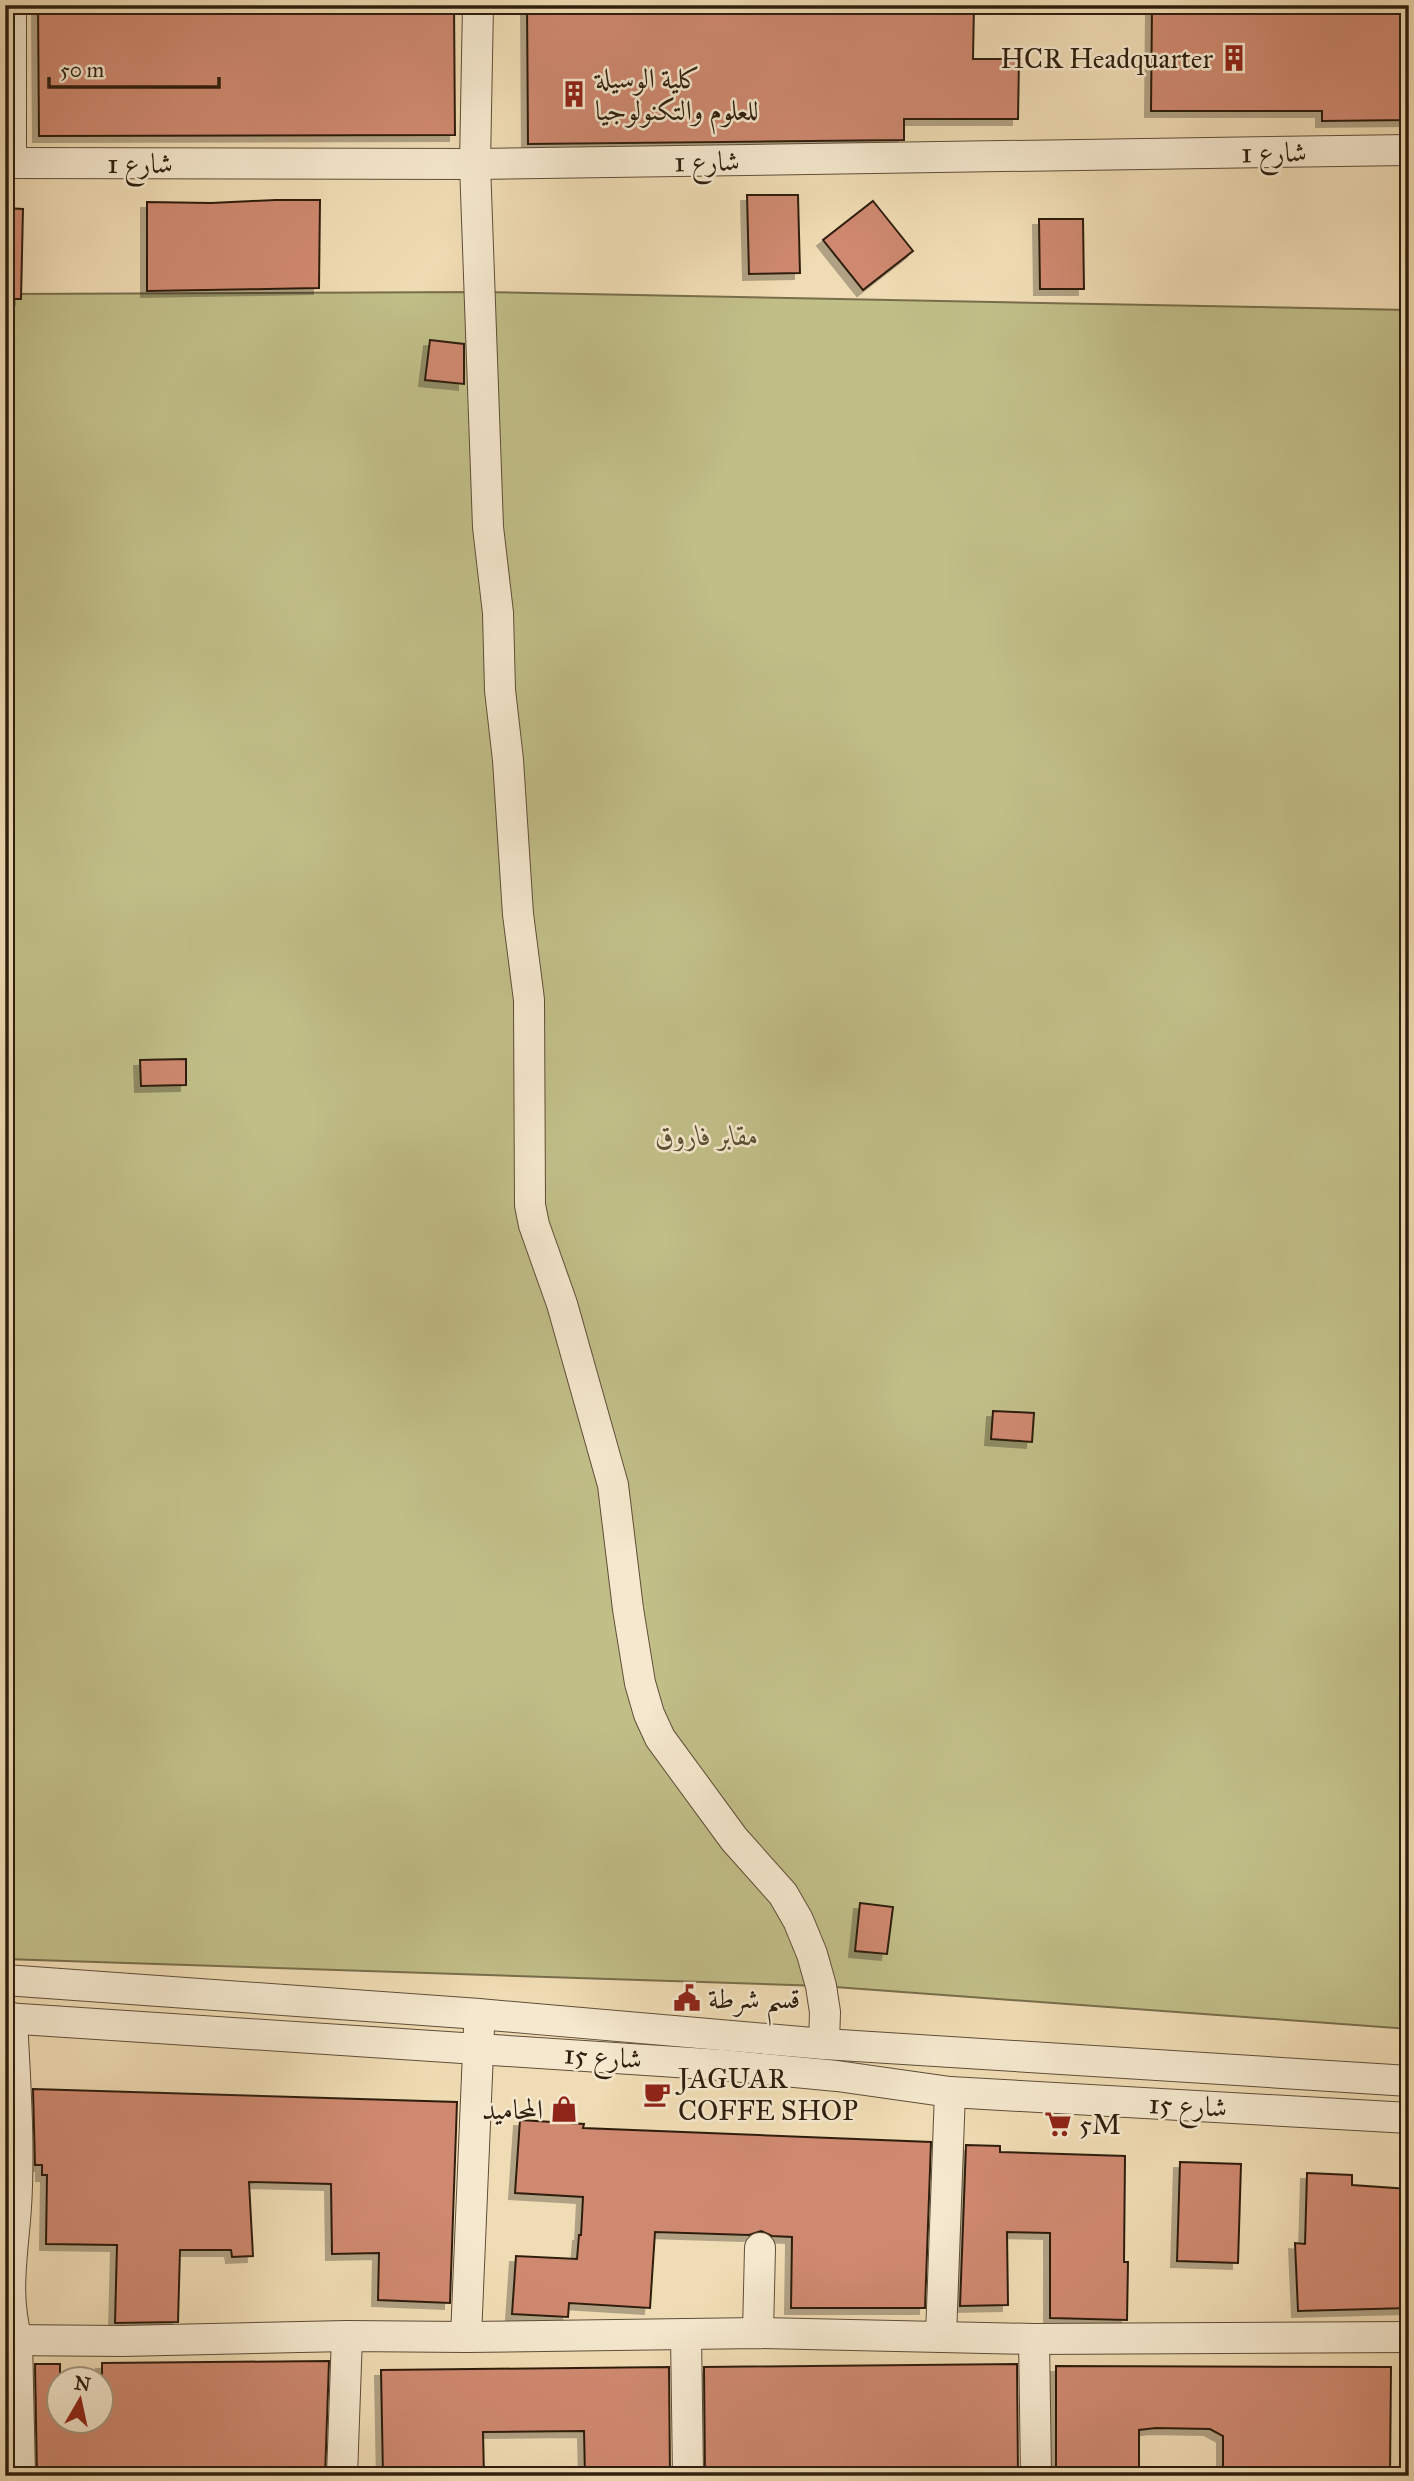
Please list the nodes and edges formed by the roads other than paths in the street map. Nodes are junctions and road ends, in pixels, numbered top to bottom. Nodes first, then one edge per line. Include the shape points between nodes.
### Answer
1 (11, 5) edge
2 (478, 5) edge
3 (1409, 150) edge
4 (8, 162) edge
5 (475, 164) junction
6 (5, 1980) edge
7 (479, 2014) junction
8 (8, 2018) edge
9 (824, 2044) junction
10 (478, 2047) junction
11 (1409, 2081) edge
12 (950, 2092) junction
13 (1409, 2118) edge
14 (10, 2175) edge
15 (760, 2248) dead end
16 (758, 2333) junction
17 (686, 2334) junction
18 (347, 2336) junction
19 (941, 2336) junction
20 (466, 2337) junction
21 (1409, 2337) edge
22 (1034, 2339) junction
23 (11, 2340) edge
24 (20, 2476) edge
25 (342, 2476) edge
26 (688, 2476) edge
27 (1036, 2476) edge

1 - 4 street
2 - 5 street
3 - 5 street, شارع 1
4 - 5 street, شارع 1
5 - 9 street via 488,527 529,1000 530,1205 613,1485 628,1609 649,1714 668,1749 734,1839 783,1894 798,1920 821,1986
6 - 7 street, شارع 15
7 - 9 street, شارع 15
7 - 10 street
8 - 10 street, شارع 15
8 - 14 street via 16,2106
9 - 11 street, شارع 15
10 - 12 street, شارع 15 via 760,2068
10 - 20 street
12 - 13 street, شارع 15
12 - 19 street
14 - 23 street via 16,2206 10,2259
15 - 16 street
16 - 17 street
16 - 19 street
17 - 20 street
17 - 26 street
18 - 20 street
18 - 23 street
18 - 25 street
19 - 22 street
21 - 22 street
22 - 27 street
23 - 24 street

